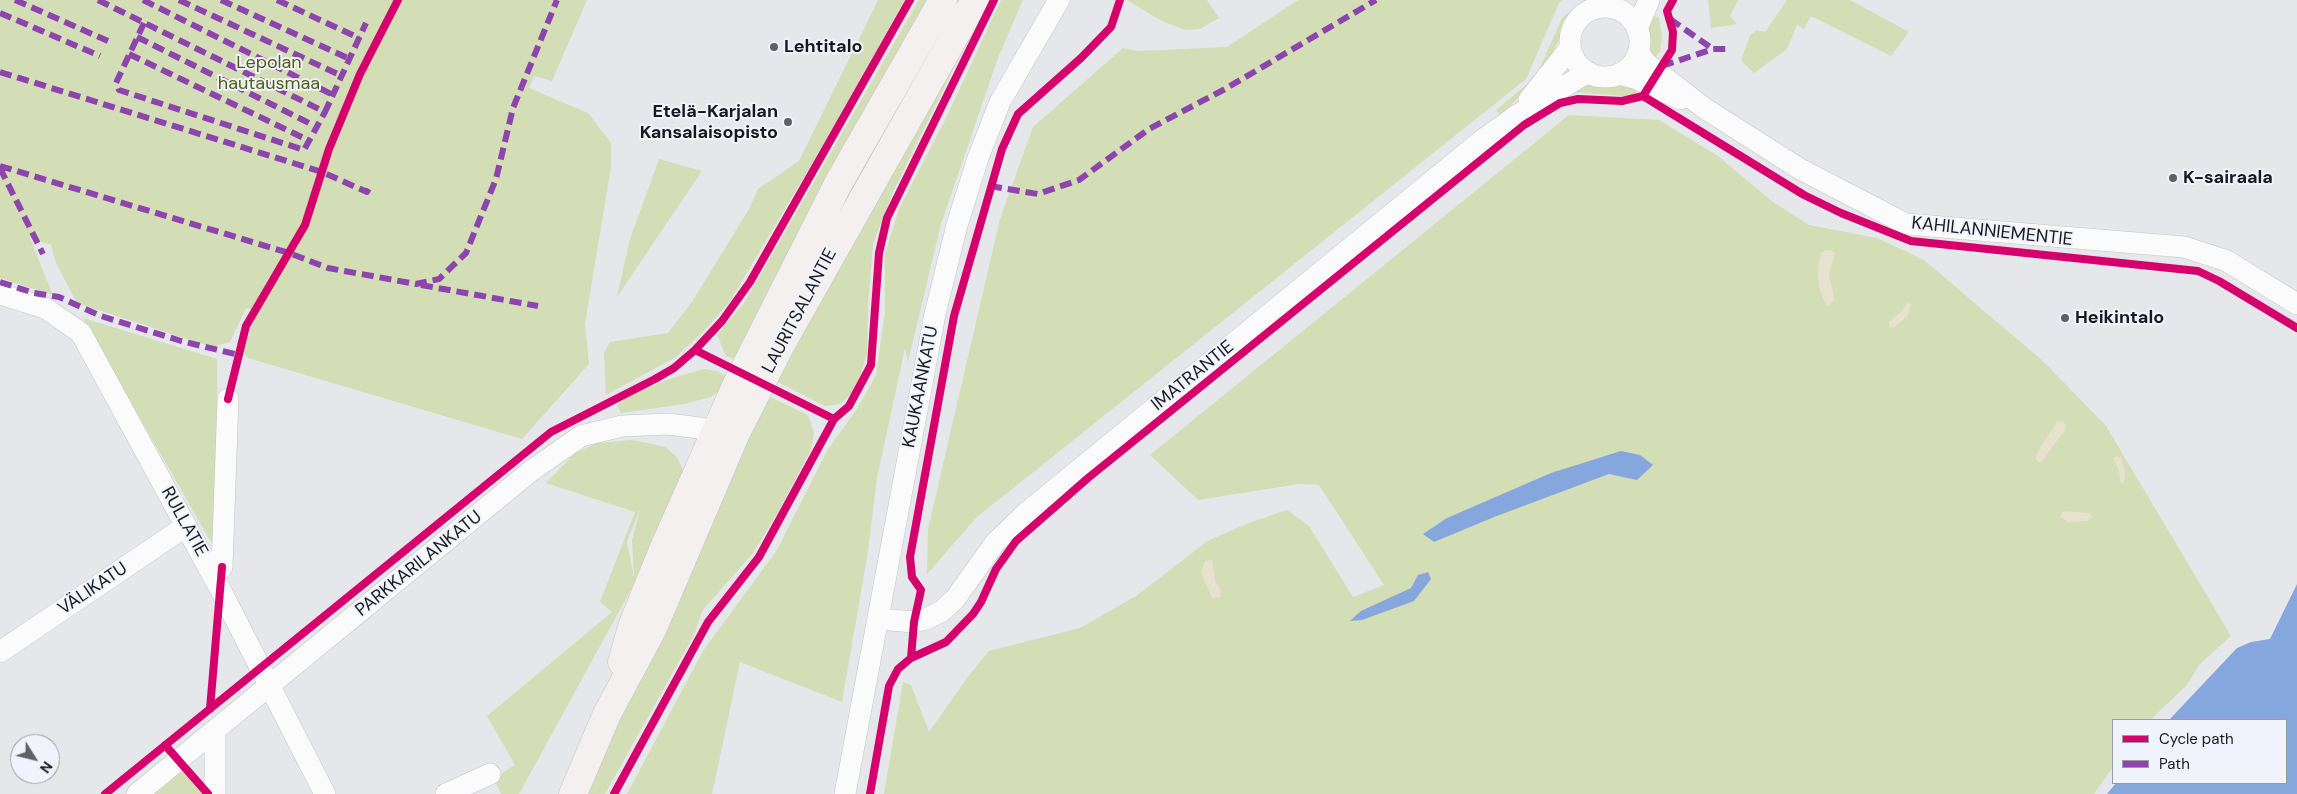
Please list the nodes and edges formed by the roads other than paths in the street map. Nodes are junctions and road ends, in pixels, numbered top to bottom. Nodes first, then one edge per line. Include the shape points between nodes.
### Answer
1 (943, 0) edge
2 (975, 0) edge
3 (1058, 0) edge
4 (1649, 0) edge
5 (1609, 3) edge
6 (1638, 29) junction
7 (1570, 48) junction
8 (1638, 52) junction
9 (1588, 72) junction
10 (1619, 74) junction
11 (1704, 108) junction
12 (1512, 119) junction
13 (0, 294) edge
14 (2297, 304) edge
15 (228, 399) dead end
16 (727, 431) junction
17 (186, 526) junction
18 (218, 571) junction
19 (879, 619) junction
20 (0, 652) edge
21 (270, 686) junction
22 (215, 730) junction
23 (490, 774) dead end
24 (137, 794) edge
25 (215, 794) edge
26 (325, 794) edge
27 (446, 794) edge
28 (573, 794) edge
29 (845, 794) edge

1 - 16 main road, LAURITSALANTIE via 813,231 740,377
2 - 16 main road, LAURITSALANTIE
3 - 19 street, KAUKAANKATU via 1000,102 957,225 936,314
4 - 6 street
5 - 6 street via 1624,12
5 - 7 street via 1593,8 1577,20
6 - 8 street
7 - 9 street via 1573,58
7 - 12 street, IMATRANTIE
8 - 10 street
8 - 11 street, KAHILANNIEMENTIE via 1646,64
9 - 10 street via 1603,77
9 - 12 street, IMATRANTIE
10 - 11 street, KAHILANNIEMENTIE
11 - 14 street, KAHILANNIEMENTIE via 1800,169 1906,224 2184,247 2227,261
12 - 19 street, IMATRANTIE via 1477,144 1025,514 995,543 955,599 942,611 926,620 914,622
13 - 17 street, RULLATIE via 45,308 81,333
15 - 18 street
16 - 21 street, PARKKARILANKATU via 668,424 622,426 581,436 531,471
16 - 28 main road, LAURITSALANTIE via 652,630 607,714
17 - 18 street, RULLATIE
17 - 20 street, VÄLIKATU
18 - 21 street, RULLATIE
19 - 29 street, KAUKAANKATU
21 - 22 street, PARKKARILANKATU
21 - 26 street, RULLATIE
22 - 24 street, PARKKARILANKATU
22 - 25 street
23 - 27 street

